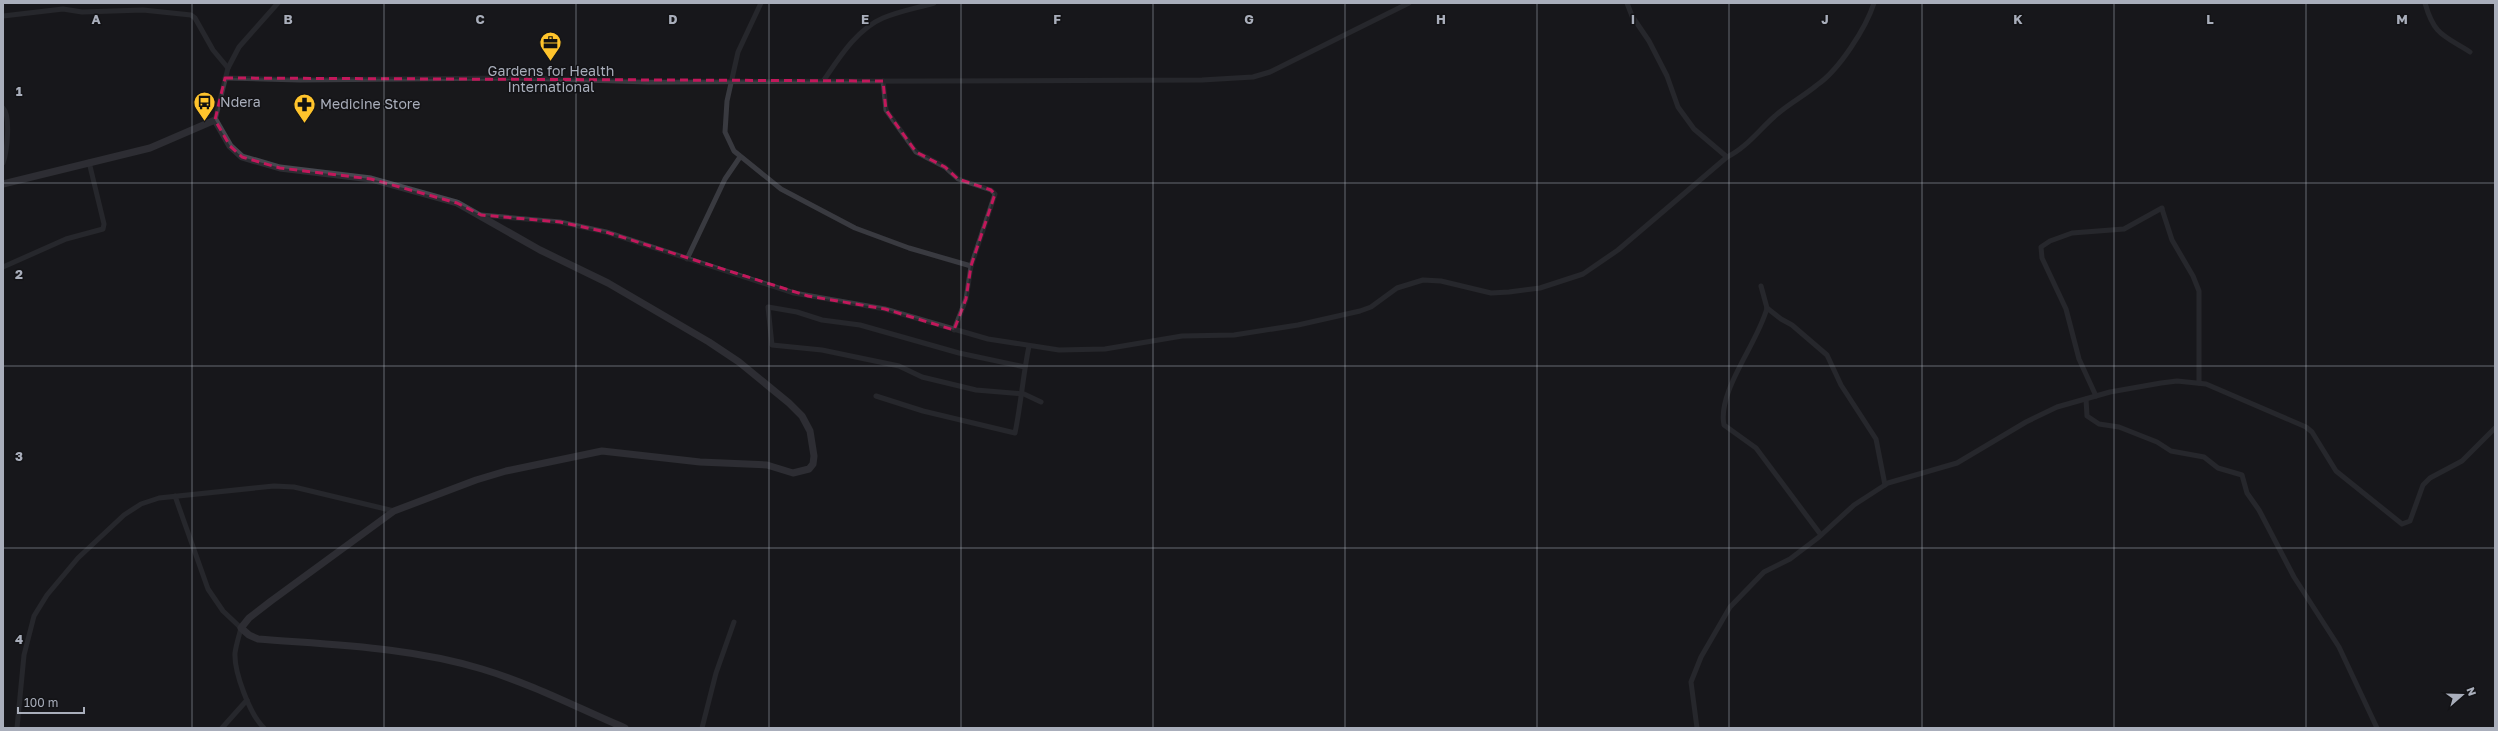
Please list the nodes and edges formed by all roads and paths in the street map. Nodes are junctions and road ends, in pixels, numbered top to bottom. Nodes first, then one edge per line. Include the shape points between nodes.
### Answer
1 (278, 3) edge
2 (761, 3) edge
3 (934, 3) edge
4 (1409, 3) edge
5 (1628, 3) edge
6 (1874, 3) edge
7 (2425, 3) edge
8 (3, 16) edge
9 (2470, 52) dead end
10 (228, 68) junction
11 (225, 78) junction
12 (732, 80) junction
13 (824, 80) junction
14 (883, 81) junction
15 (3, 108) edge
16 (215, 120) junction
17 (740, 157) junction
18 (1727, 157) junction
19 (89, 162) junction
20 (3, 163) edge
21 (3, 184) edge
22 (480, 215) junction
23 (687, 259) junction
24 (971, 266) junction
25 (3, 267) edge
26 (1761, 286) dead end
27 (1767, 308) junction
28 (954, 330) junction
29 (1029, 346) junction
30 (1025, 367) junction
31 (2199, 383) junction
32 (1024, 394) junction
33 (876, 396) dead end
34 (2096, 396) junction
35 (2086, 399) junction
36 (1040, 402) dead end
37 (2495, 428) edge
38 (1885, 485) junction
39 (175, 496) junction
40 (394, 511) junction
41 (1821, 535) junction
42 (734, 622) dead end
43 (241, 628) junction
44 (247, 700) junction
45 (17, 728) edge
46 (222, 728) edge
47 (264, 728) edge
48 (625, 728) edge
49 (702, 728) edge
50 (1697, 728) edge
51 (2378, 728) edge

1 - 10 street via 239,47
2 - 12 street via 738,52
3 - 13 street via 882,18 869,27 848,47
4 - 14 street via 1270,72 1252,77 1114,82
5 - 18 street via 1632,16 1668,76 1678,107 1694,128
6 - 18 street via 1861,29 1830,74 1819,85 1776,115 1738,152
7 - 9 street via 2432,25 2441,34
8 - 10 street via 63,9 82,12 143,10 191,15
10 - 11 street
11 - 12 street via 599,79 648,82
11 - 16 street
12 - 13 street
12 - 17 street via 725,132 730,145
13 - 14 street
14 - 24 street via 886,110 916,152 945,167 958,179 991,190 995,194
15 - 20 street via 7,115 8,148
16 - 19 main road via 150,148
16 - 22 main road via 230,146 242,157 280,168 371,179 457,203
17 - 23 street via 726,179
17 - 24 street via 781,189 855,228 909,248
18 - 29 street via 1618,250 1583,274 1557,283 1519,291 1491,293 1441,281 1423,280 1397,288 1360,312 1276,329 1234,335 1182,336 1086,350
19 - 21 main road
19 - 25 street via 104,224 103,229 66,239
22 - 23 street via 560,222 606,232
22 - 40 main road via 540,250 608,283 739,362 789,402 802,416 810,431 813,464 809,469 793,473 767,465 700,462 602,451 506,471
23 - 28 street via 801,295 885,309
24 - 28 street via 966,299
26 - 27 street
27 - 38 street via 1792,325 1827,355 1841,385 1876,439
27 - 41 street via 1748,353 1730,384 1723,416 1724,425 1756,448
28 - 29 street
29 - 30 street
30 - 32 street via 1022,381
30 - 32 street via 959,353 860,325 768,308 772,345 822,350 899,366 922,377 976,390
31 - 34 street via 2161,383
31 - 34 street via 2199,291 2172,240 2162,208 2124,229 2072,234 2050,241 2041,247 2042,258 2066,309 2079,359
31 - 37 street via 2222,389 2306,427 2312,432 2336,471 2402,524 2410,521 2423,485 2430,478 2462,461
32 - 33 street via 1015,433 923,411
32 - 36 street
34 - 35 street
35 - 38 street via 2041,414 1957,463
35 - 51 street via 2087,416 2099,424 2131,432 2157,442 2171,451 2204,457 2218,468 2242,475 2247,493 2259,510 2292,573 2339,647
38 - 41 street via 1854,505
39 - 40 street via 266,486 287,487
39 - 43 street via 208,589 223,611
39 - 45 street via 141,504 124,515 78,558 47,595 34,616 27,635
40 - 43 main road via 271,600
41 - 50 street via 1790,559 1764,572 1730,607 1701,657 1692,682
42 - 49 street via 716,673
43 - 44 street via 235,652 236,665
43 - 48 main road via 254,638 381,649 467,665 525,684
44 - 46 street
44 - 47 street via 253,714

